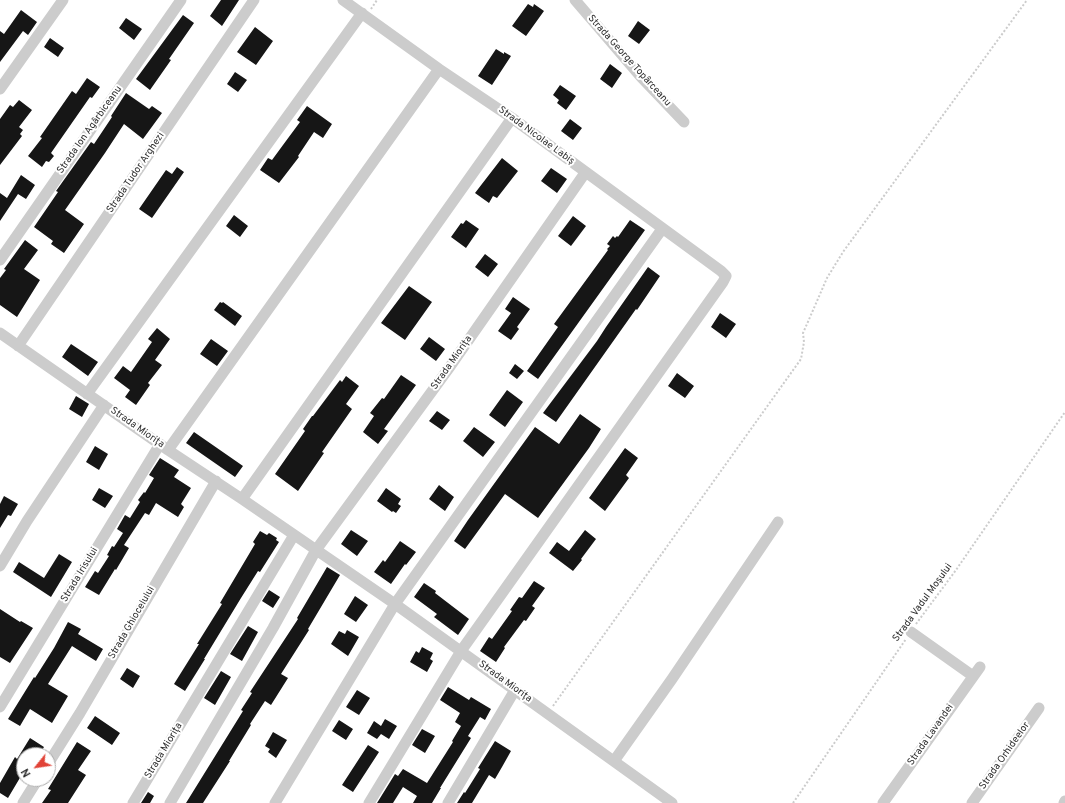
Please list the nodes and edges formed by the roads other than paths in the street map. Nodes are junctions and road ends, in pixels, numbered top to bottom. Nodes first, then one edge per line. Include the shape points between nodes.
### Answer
1 (63, 0) edge
2 (181, 0) edge
3 (254, 0) edge
4 (344, 0) edge
5 (575, 0) edge
6 (362, 13) junction
7 (439, 69) junction
8 (0, 89) edge
9 (512, 118) junction
10 (684, 122) dead end
11 (585, 173) junction
12 (662, 229) junction
13 (0, 260) edge
14 (0, 333) edge
15 (18, 346) junction
16 (87, 394) junction
17 (104, 405) junction
18 (164, 447) junction
19 (216, 481) junction
20 (242, 499) junction
21 (778, 522) dead end
22 (294, 535) junction
23 (316, 550) junction
24 (0, 566) edge
25 (395, 604) junction
26 (911, 632) road end
27 (461, 651) junction
28 (515, 690) junction
29 (0, 707) edge
30 (1039, 708) dead end
31 (56, 751) edge
32 (614, 762) junction
33 (33, 787) edge
34 (24, 803) edge
35 (134, 803) edge
36 (170, 803) edge
37 (275, 803) edge
38 (369, 803) edge
39 (448, 803) edge
40 (671, 803) edge
41 (883, 803) edge
42 (972, 803) edge

1 - 8 street
2 - 13 street, Strada Ion Agârbiceanu
3 - 15 street, Strada Tudor Arghezi
4 - 6 street, Strada Nicolae Labiș
5 - 10 street, Strada George Topârceanu via 641,77
6 - 7 street, Strada Nicolae Labiș
6 - 16 street
7 - 9 street, Strada Nicolae Labiș
7 - 18 street, Strada Irisului
9 - 11 street, Strada Nicolae Labiș
9 - 20 street
11 - 12 street, Strada Nicolae Labiș
11 - 23 street, Strada Miorița via 449,368
12 - 25 street
12 - 27 street, Strada Nicolae Labiș via 726,276
14 - 15 street, Strada Miorița
15 - 16 street, Strada Miorița
16 - 17 street, Strada Miorița
17 - 18 street, Strada Miorița
17 - 24 street
18 - 19 street, Strada Miorița
18 - 29 street, Strada Irisului
19 - 20 street, Strada Miorița
19 - 31 street, Strada Ghiocelului
20 - 22 street, Strada Miorița
21 - 32 street
22 - 23 street, Strada Miorița
22 - 35 street, Strada Miorița
23 - 25 street, Strada Miorița
23 - 36 street, Strada Miorița
25 - 27 street, Strada Miorița
25 - 37 street
26 - 41 street, Strada Lavandei via 977,671
27 - 28 street, Strada Miorița
27 - 38 street
28 - 32 street, Strada Miorița
28 - 39 street
30 - 42 street, Strada Orhideelor
32 - 40 street, Strada Miorița
33 - 34 street

